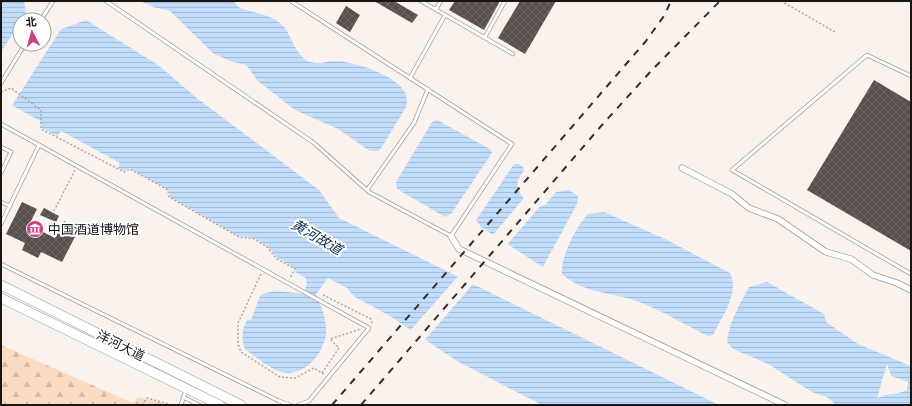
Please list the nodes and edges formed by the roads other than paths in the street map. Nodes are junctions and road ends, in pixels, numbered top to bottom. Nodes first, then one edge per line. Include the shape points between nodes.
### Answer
1 (53, 1) edge
2 (106, 1) edge
3 (291, 1) edge
4 (421, 1) edge
5 (441, 1) edge
6 (505, 1) edge
7 (436, 9) junction
8 (46, 12) edge
9 (445, 15) junction
10 (485, 37) junction
11 (20, 52) edge
12 (513, 54) dead end
13 (911, 76) edge
14 (410, 78) junction
15 (1, 83) edge
16 (428, 89) junction
17 (1, 124) edge
18 (39, 145) junction
19 (1, 147) edge
20 (682, 168) dead end
21 (1, 172) edge
22 (367, 190) junction
23 (1, 202) edge
24 (10, 206) junction
25 (1, 224) edge
26 (451, 236) junction
27 (1, 264) edge
28 (911, 274) edge
29 (1, 285) edge
30 (911, 290) edge
31 (1, 298) edge
32 (185, 393) junction
33 (181, 405) edge
34 (199, 405) edge
35 (220, 405) edge
36 (241, 405) edge
37 (290, 405) edge
38 (298, 405) edge
39 (784, 405) edge

1 - 8 lane
2 - 22 lane via 314,143
3 - 14 lane
4 - 7 lane
5 - 7 lane
6 - 10 lane
7 - 9 lane
9 - 10 lane
9 - 14 lane
10 - 12 lane
11 - 15 lane
13 - 28 lane via 867,55 732,170
14 - 16 lane
16 - 22 lane via 414,123
16 - 26 lane via 512,144
17 - 18 lane
18 - 24 lane
18 - 38 lane via 369,328 309,401
19 - 21 lane via 11,152
20 - 30 street via 732,194 749,208 778,219 826,252 851,259 873,275
22 - 26 lane
23 - 24 lane
24 - 25 lane
26 - 39 street via 459,249
27 - 37 lane
29 - 36 main road, 洋河大道
31 - 32 main road, 洋河大道
32 - 33 lane
32 - 34 lane
32 - 35 main road, 洋河大道

